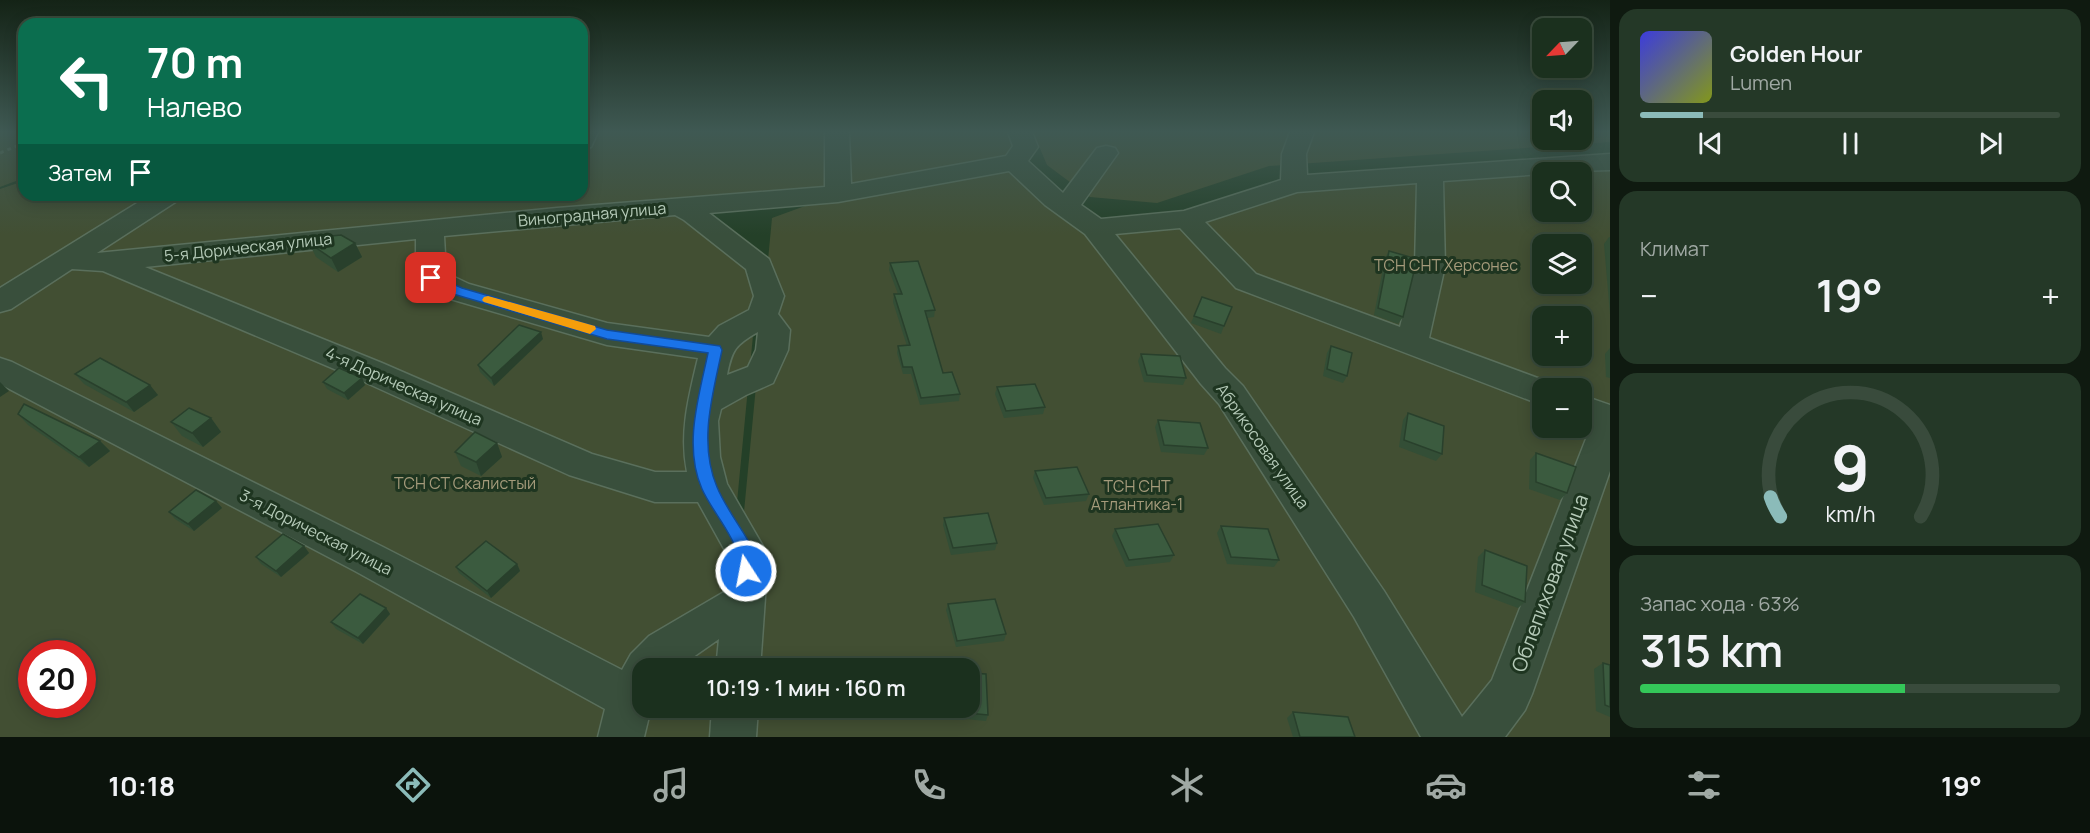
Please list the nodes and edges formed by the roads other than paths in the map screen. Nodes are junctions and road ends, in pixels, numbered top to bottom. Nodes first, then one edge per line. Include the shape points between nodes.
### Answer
1 (838, 166) edge
2 (943, 166) edge
3 (1033, 166) edge
4 (1096, 166) edge
5 (1294, 166) edge
6 (1549, 166) edge
7 (1430, 175) junction
8 (1294, 184) junction
9 (838, 194) junction
10 (159, 201) edge
11 (561, 206) edge
12 (679, 207) junction
13 (1066, 207) junction
14 (1187, 219) junction
15 (1095, 228) junction
16 (430, 230) junction
17 (66, 260) junction
18 (104, 262) junction
19 (0, 302) edge
20 (762, 316) junction
21 (1412, 344) junction
22 (716, 350) junction
23 (0, 370) edge
24 (1532, 389) edge
25 (706, 402) junction
26 (1592, 413) edge
27 (1610, 420) edge
28 (709, 487) junction
29 (743, 603) junction
30 (655, 658) edge
31 (739, 658) edge
32 (632, 693) edge
33 (734, 718) edge
34 (733, 737) edge
35 (1446, 737) edge
36 (1476, 737) edge

1 - 9 lane
2 - 9 lane
3 - 13 lane, Абрикосовая улица
4 - 13 lane
5 - 8 lane
6 - 7 lane
7 - 8 lane
7 - 21 lane via 1430,266
8 - 14 lane
9 - 12 lane
10 - 17 lane
11 - 12 lane, Виноградная улица
11 - 16 lane, Виноградная улица
12 - 20 lane, Виноградная улица via 694,214 759,265 770,296
13 - 15 lane, Абрикосовая улица
14 - 15 lane
14 - 21 lane via 1246,280
15 - 35 lane, Абрикосовая улица via 1231,395 1369,604
16 - 18 lane, 5-я Дорическая улица
16 - 22 lane via 431,278 458,291 607,334
17 - 18 lane, 5-я Дорическая улица
17 - 19 lane
18 - 28 lane, 4-я Дорическая улица via 370,371 582,465 655,487
20 - 22 lane via 730,334
20 - 25 lane via 774,330 772,350 762,375
21 - 24 lane
22 - 25 lane
23 - 32 lane, 3-я Дорическая улица
25 - 28 lane via 700,421
26 - 27 lane
27 - 36 lane, Облепиховая улица via 1509,694
28 - 29 lane via 748,555
29 - 30 lane
29 - 31 lane
33 - 34 lane

